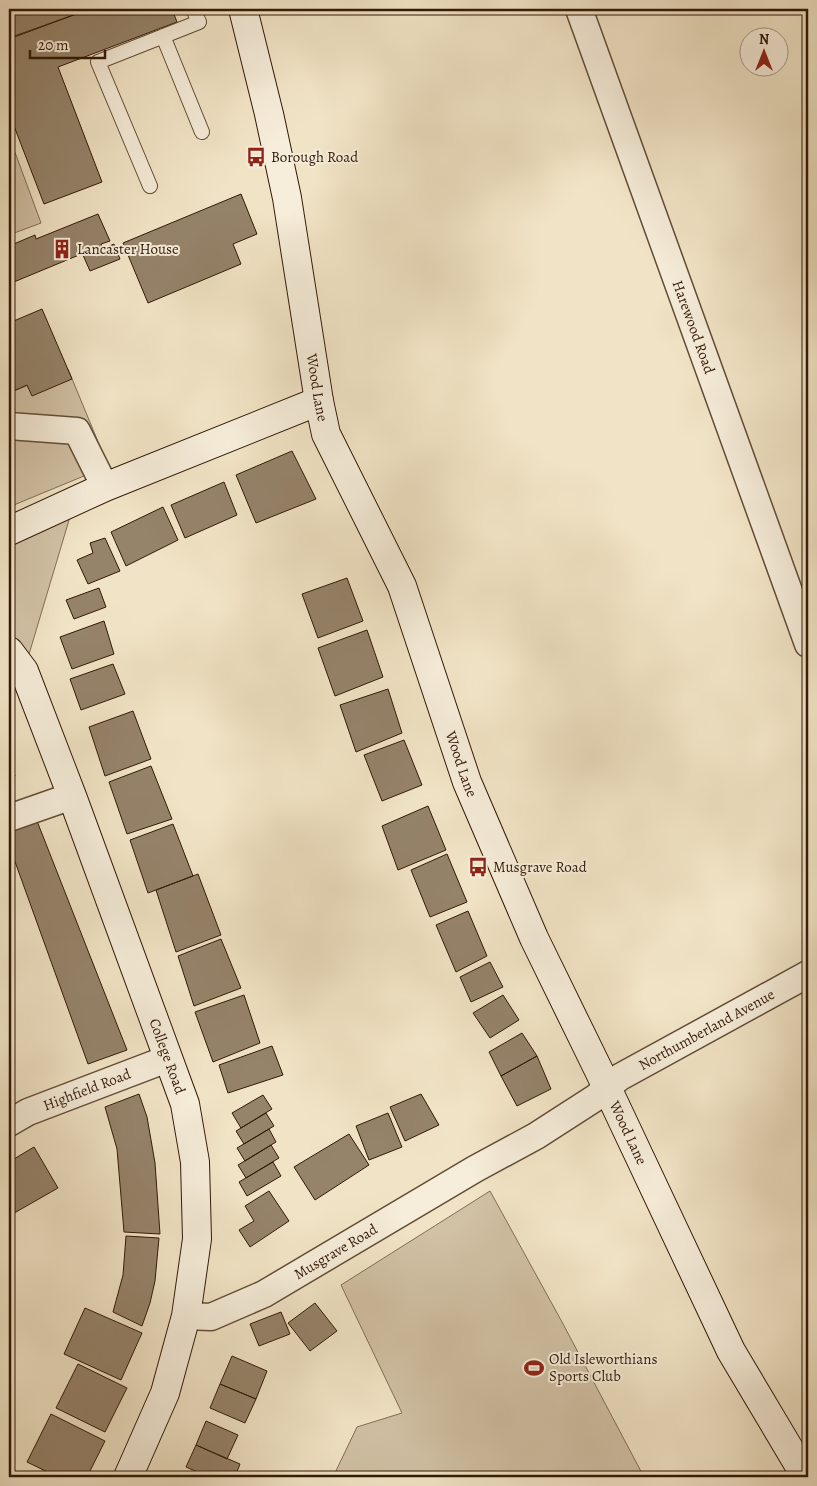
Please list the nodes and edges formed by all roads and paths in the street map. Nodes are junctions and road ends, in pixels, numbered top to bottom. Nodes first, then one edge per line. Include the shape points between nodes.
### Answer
1 (193, 9) edge
2 (243, 9) edge
3 (579, 9) edge
4 (163, 36) junction
5 (202, 132) dead end
6 (150, 186) dead end
7 (319, 401) junction
8 (9, 426) edge
9 (105, 487) junction
10 (9, 531) edge
11 (808, 644) edge
12 (9, 651) edge
13 (72, 796) junction
14 (9, 818) edge
15 (808, 974) edge
16 (167, 1059) junction
17 (607, 1088) junction
18 (9, 1123) edge
19 (186, 1316) junction
20 (128, 1477) edge
21 (806, 1477) edge

1 - 4 lane via 199,22
2 - 7 street, Wood Lane via 287,198
3 - 11 street, Harewood Road
4 - 5 lane
4 - 6 lane via 98,62
7 - 9 street
7 - 17 street, Wood Lane via 326,434 402,586 467,782 534,938
8 - 9 street via 84,427
9 - 10 street
12 - 13 street, College Road via 24,671
13 - 14 street
13 - 16 street, College Road
15 - 17 street, Northumberland Avenue via 620,1077
16 - 18 street, Highfield Road via 28,1112
16 - 19 street, College Road via 184,1104 195,1162 197,1238
17 - 19 street, Musgrave Road via 536,1136 264,1294 211,1317
17 - 21 street, Wood Lane via 731,1351
19 - 20 street, College Road via 165,1393

